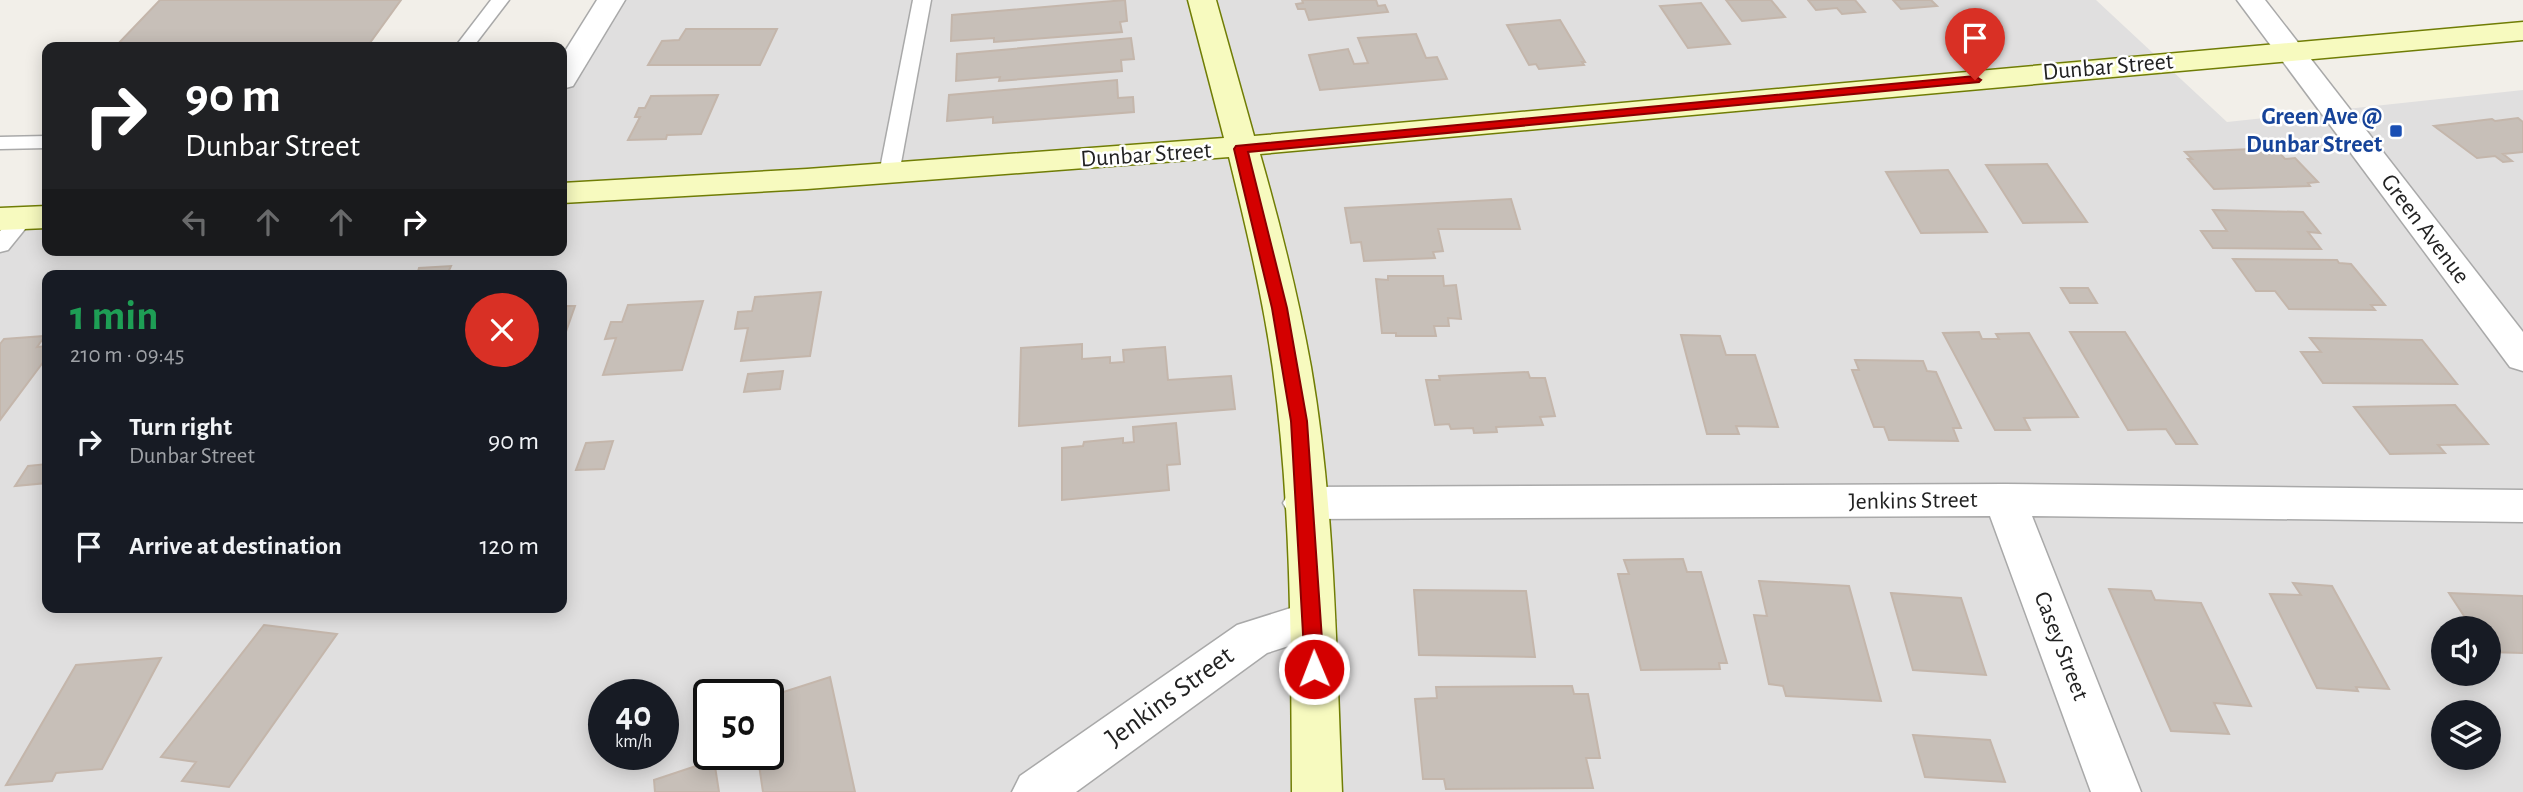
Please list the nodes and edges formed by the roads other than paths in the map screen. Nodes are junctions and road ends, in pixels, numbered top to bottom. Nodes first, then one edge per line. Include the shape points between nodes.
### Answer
1 (500, 0) edge
2 (611, 0) edge
3 (922, 0) edge
4 (1202, 0) edge
5 (2251, 0) edge
6 (2523, 31) edge
7 (468, 42) edge
8 (2291, 50) junction
9 (567, 72) edge
10 (42, 142) edge
11 (0, 143) edge
12 (1241, 149) junction
13 (889, 174) junction
14 (567, 193) edge
15 (23, 218) edge
16 (0, 245) edge
17 (2523, 358) edge
18 (2006, 500) junction
19 (1304, 503) junction
20 (2523, 506) edge
21 (1313, 620) junction
22 (1037, 792) edge
23 (1317, 792) edge
24 (2116, 792) edge

1 - 7 lane
2 - 9 street
3 - 13 lane
4 - 12 street
5 - 8 street, Green Avenue
6 - 8 street, Dunbar Street
8 - 12 street, Dunbar Street
8 - 17 street, Green Avenue
10 - 11 lane
12 - 13 street, Dunbar Street
12 - 19 street via 1280,308 1299,421
13 - 14 street, Dunbar Street
15 - 16 lane
18 - 19 street, Jenkins Street
18 - 20 street, Jenkins Street
18 - 24 street, Casey Street
19 - 21 street
21 - 22 street, Jenkins Street via 1253,638
21 - 23 street

